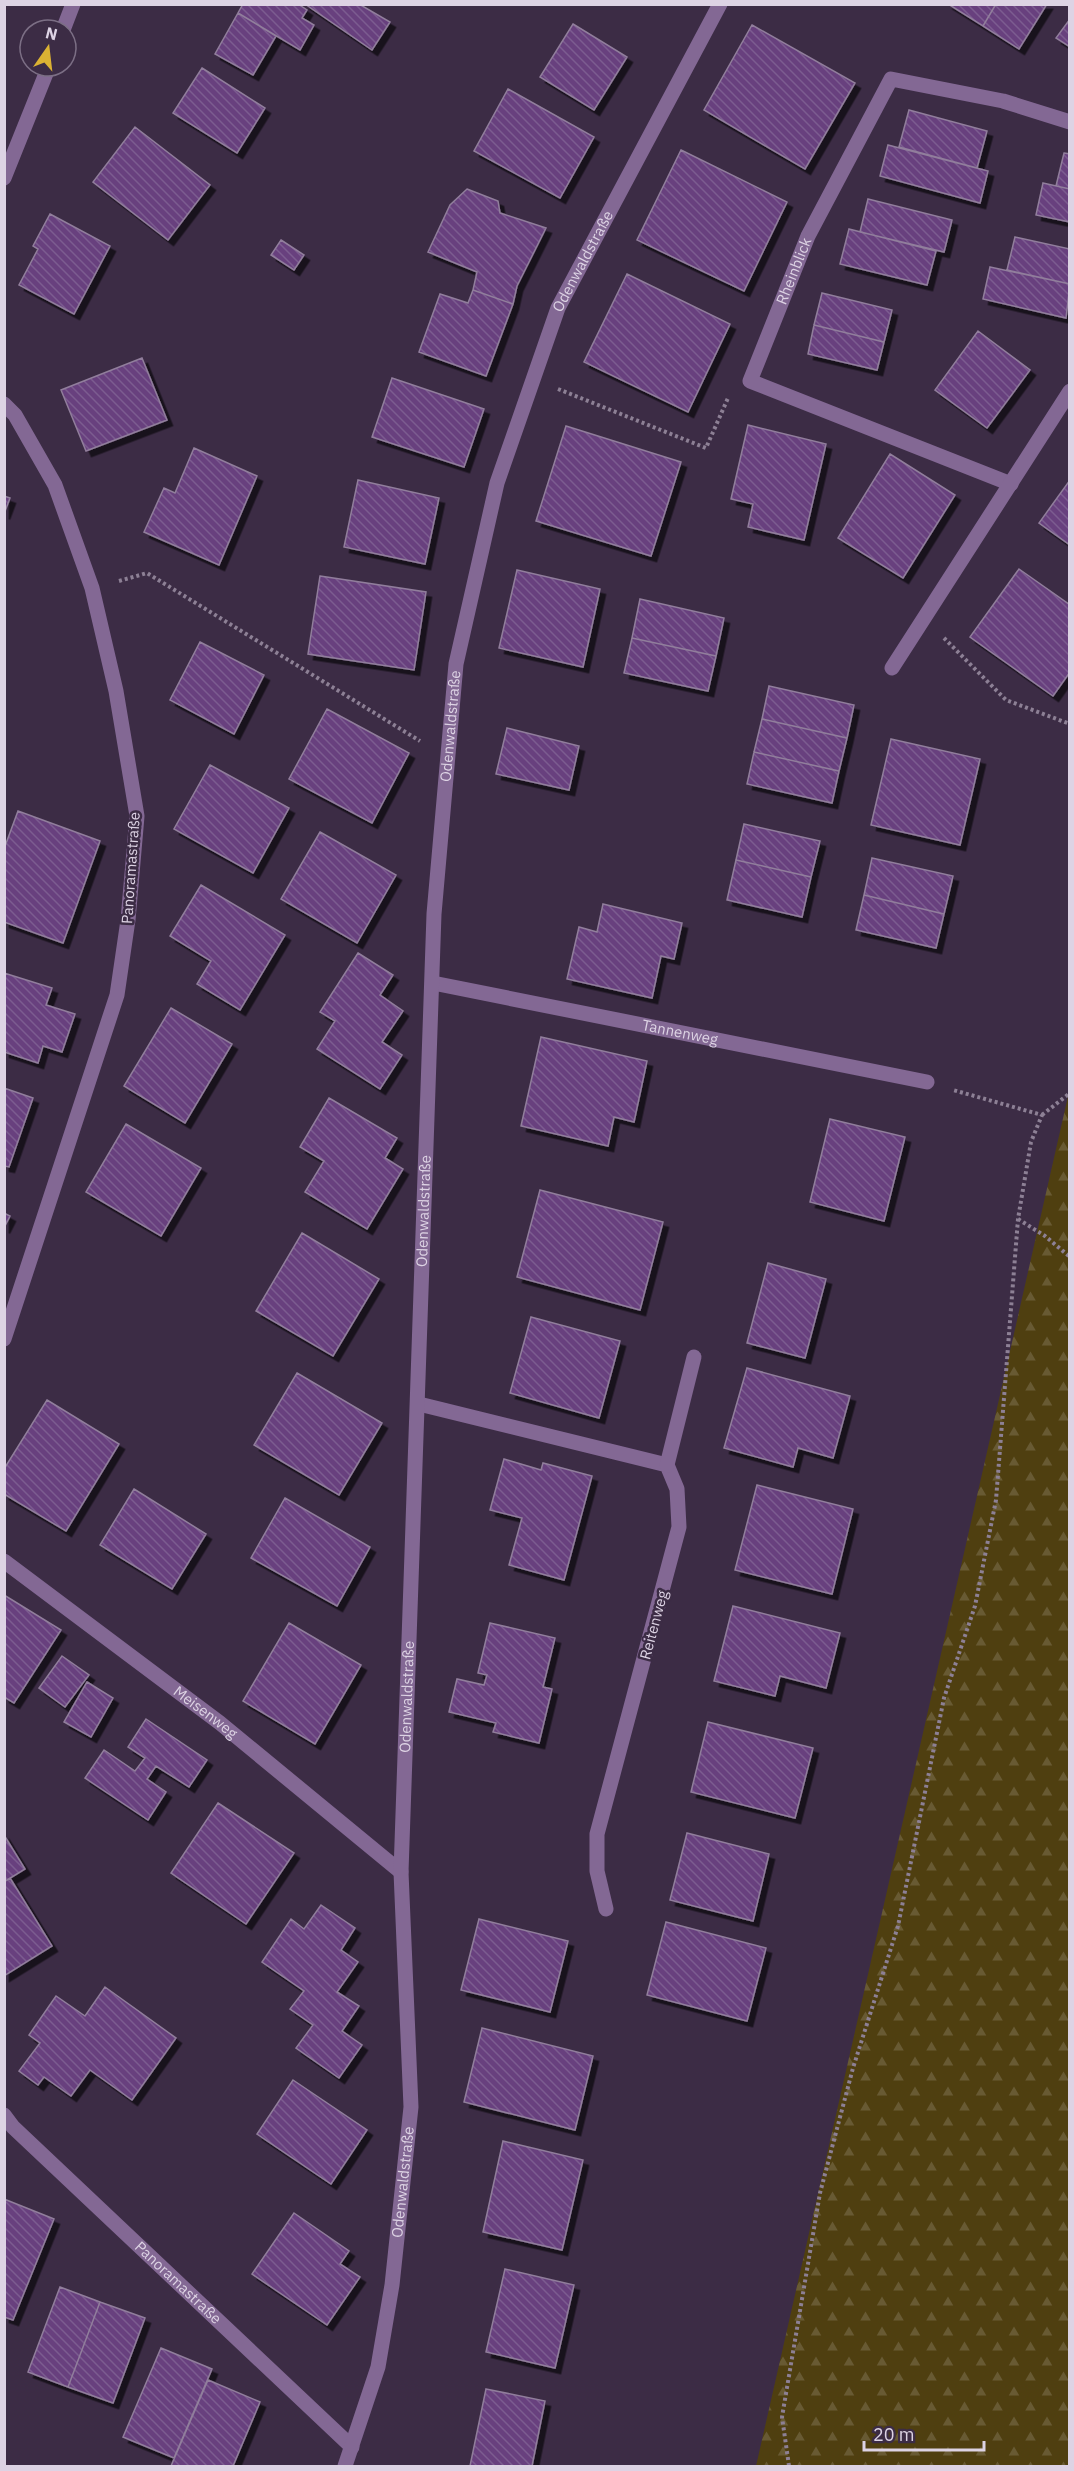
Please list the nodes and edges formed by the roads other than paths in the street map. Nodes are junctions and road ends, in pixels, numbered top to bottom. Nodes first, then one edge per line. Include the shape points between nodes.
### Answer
1 (720, 4) edge
2 (44, 78) edge
3 (1070, 122) edge
4 (4, 178) edge
5 (1070, 391) edge
6 (4, 404) edge
7 (1011, 484) junction
8 (892, 668) dead end
9 (433, 982) junction
10 (927, 1082) road end
11 (4, 1339) edge
12 (694, 1357) dead end
13 (418, 1404) junction
14 (667, 1466) junction
15 (4, 1561) edge
16 (401, 1872) junction
17 (606, 1909) dead end
18 (4, 2115) edge
19 (352, 2447) junction
20 (345, 2466) edge

1 - 9 street, Odenwaldstraße via 558,308 497,483 456,664 434,914
2 - 4 street
3 - 7 street, Rheinblick via 1003,101 891,79 808,236 750,381
5 - 7 street
6 - 11 street, Panoramastraße via 15,415 55,485 92,588 116,691 137,816 117,996
7 - 8 street
9 - 10 street, Tannenweg
9 - 13 street, Odenwaldstraße
12 - 14 street
13 - 14 street
13 - 16 street, Odenwaldstraße
14 - 17 street, Reitenweg via 677,1489 679,1527 597,1834 597,1871
15 - 16 street, Meisenweg via 220,1723
16 - 19 street, Odenwaldstraße via 411,2107 382,2344
18 - 19 street, Panoramastraße
19 - 20 street, Odenwaldstraße

